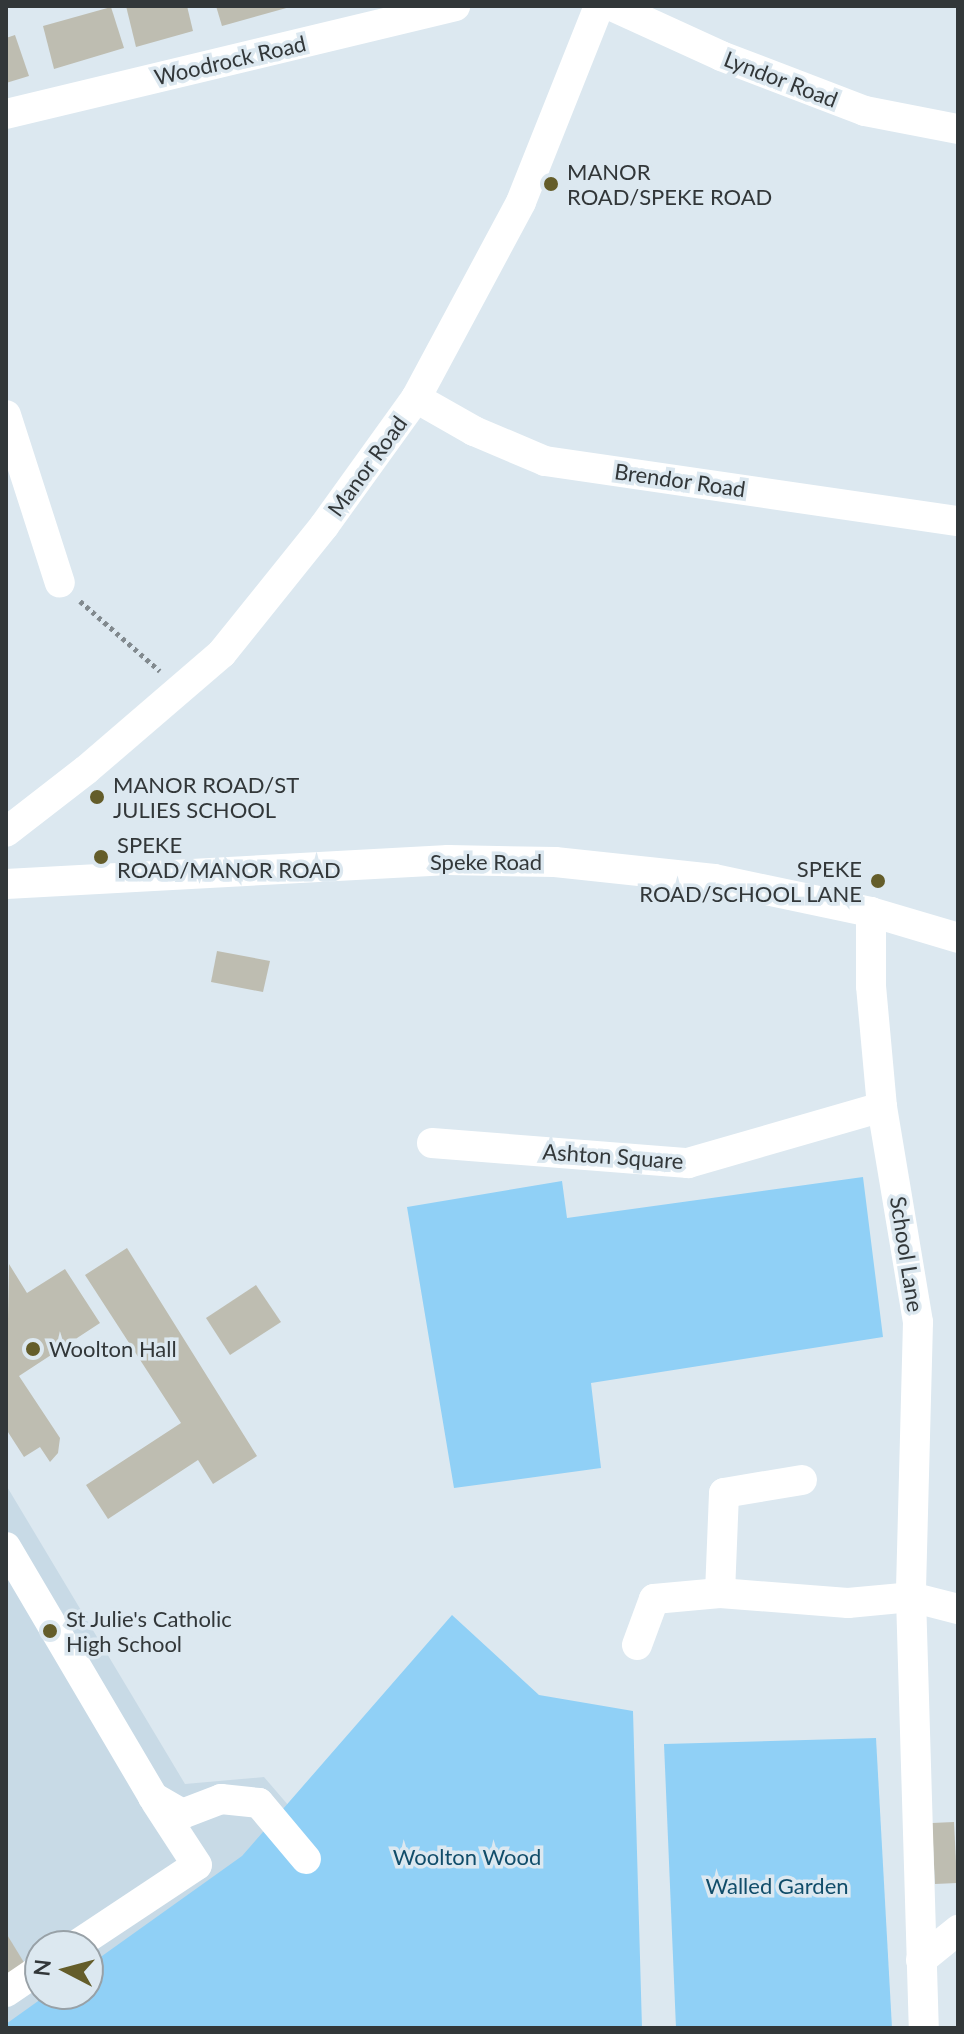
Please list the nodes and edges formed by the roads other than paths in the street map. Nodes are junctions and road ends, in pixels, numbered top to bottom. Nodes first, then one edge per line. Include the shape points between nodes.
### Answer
1 (455, 6) edge
2 (599, 6) edge
3 (612, 6) edge
4 (6, 114) edge
5 (958, 129) edge
6 (416, 398) junction
7 (6, 415) edge
8 (958, 521) edge
9 (60, 583) road end
10 (6, 832) edge
11 (6, 884) edge
12 (871, 912) junction
13 (958, 938) edge
14 (882, 1107) junction
15 (432, 1143) dead end
16 (802, 1480) dead end
17 (6, 1547) edge
18 (720, 1593) junction
19 (911, 1597) junction
20 (958, 1609) edge
21 (637, 1645) dead end
22 (153, 1797) junction
23 (306, 1859) dead end
24 (99, 1930) edge
25 (958, 1930) edge
26 (921, 1960) junction
27 (24, 1980) edge
28 (6, 1992) edge
29 (924, 2028) edge

1 - 4 street, Woodrock Road
2 - 6 street, Manor Road via 521,202
3 - 5 street, Lyndor Road via 721,56 865,111
6 - 8 street, Brendor Road via 474,431 545,461
6 - 10 street, Manor Road via 324,526 222,653
7 - 9 street
11 - 12 street, Speke Road via 448,860 555,862 714,879
12 - 13 street, Speke Road
12 - 14 street, School Lane via 871,986
14 - 15 street, Ashton Square via 688,1163
14 - 19 street, School Lane via 918,1322
16 - 18 street via 724,1493
17 - 22 street
18 - 19 street via 848,1603
18 - 21 street via 654,1599
19 - 20 street
19 - 26 street, School Lane
22 - 23 street via 182,1814 221,1799 259,1803
22 - 24 street via 197,1865
25 - 26 street
26 - 29 street, School Lane
27 - 28 street

